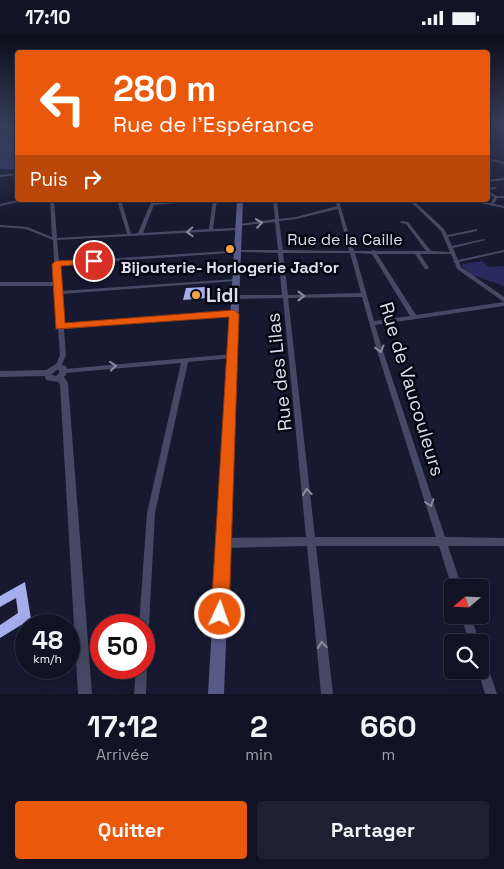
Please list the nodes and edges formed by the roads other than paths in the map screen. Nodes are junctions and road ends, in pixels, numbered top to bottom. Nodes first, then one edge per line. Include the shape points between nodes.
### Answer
1 (490, 160) edge
2 (499, 162) junction
3 (490, 163) edge
4 (504, 163) edge
5 (15, 174) edge
6 (0, 176) edge
7 (504, 179) edge
8 (490, 181) edge
9 (495, 188) dead end
10 (490, 190) edge
11 (490, 192) edge
12 (496, 197) junction
13 (504, 197) edge
14 (15, 202) edge
15 (52, 202) edge
16 (120, 202) edge
17 (154, 202) edge
18 (178, 202) dead end
19 (216, 202) edge
20 (240, 202) edge
21 (276, 202) edge
22 (337, 202) edge
23 (413, 202) edge
24 (478, 202) edge
25 (0, 205) edge
26 (492, 205) junction
27 (339, 207) junction
28 (504, 207) edge
29 (279, 220) junction
30 (402, 222) dead end
31 (0, 226) edge
32 (239, 227) junction
33 (211, 230) junction
34 (476, 230) dead end
35 (140, 234) junction
36 (129, 235) junction
37 (447, 236) junction
38 (54, 239) junction
39 (484, 240) dead end
40 (451, 247) junction
41 (282, 251) junction
42 (352, 251) junction
43 (373, 251) junction
44 (504, 251) edge
45 (238, 252) junction
46 (416, 252) junction
47 (429, 252) junction
48 (452, 253) junction
49 (455, 262) junction
50 (56, 264) junction
51 (427, 268) dead end
52 (236, 280) junction
53 (57, 283) junction
54 (0, 284) edge
55 (57, 293) junction
56 (364, 295) junction
57 (285, 296) junction
58 (235, 297) junction
59 (504, 300) edge
60 (504, 304) edge
61 (234, 314) junction
62 (414, 317) junction
63 (372, 323) junction
64 (60, 327) junction
65 (232, 355) junction
66 (185, 360) junction
67 (61, 372) junction
68 (0, 374) edge
69 (312, 541) junction
70 (442, 541) junction
71 (504, 542) edge
72 (224, 543) junction
73 (454, 579) edge
74 (145, 614) edge
75 (141, 679) edge
76 (486, 679) edge
77 (85, 694) edge
78 (140, 694) edge
79 (216, 694) edge
80 (327, 694) edge
81 (491, 694) edge

1 - 2 street
2 - 3 street
2 - 4 street
5 - 6 street
7 - 8 street
9 - 10 street
11 - 12 street
12 - 13 street
12 - 26 street
14 - 25 street
15 - 38 street
16 - 36 street
17 - 18 street
17 - 35 street
19 - 33 street
20 - 32 main road
21 - 29 street, Rue des Lilas
22 - 27 street, Rue de Vaucouleurs
23 - 37 street
24 - 26 street
26 - 28 street
27 - 29 street
27 - 42 street, Rue de Vaucouleurs
32 -> 29 street
29 - 41 street, Rue des Lilas
30 - 47 street via 407,223
31 - 38 street via 27,228
32 - 33 street
32 - 45 main road
33 -> 35 street
34 - 37 street
35 - 36 street
36 - 38 street
37 - 40 street
38 - 50 street
39 - 40 street
40 - 48 street
41 - 42 street, Rue de la Caille
41 - 45 street, Rue de la Caille
41 - 57 street, Rue des Lilas
42 - 43 street, Rue de la Caille
42 - 56 street, Rue de Vaucouleurs
43 - 46 street, Rue de la Caille
43 - 62 street
44 - 49 street
45 - 50 street, Rue de la Caille
45 - 52 main road
46 - 47 street, Rue de la Caille
46 - 51 street
47 - 48 street, Rue de la Caille
48 - 49 street
49 - 59 street via 459,269
50 - 53 street
52 - 55 street
52 - 58 main road
53 - 54 street
53 - 55 street
55 - 64 street
57 -> 56 street
56 - 63 street, Rue de Vaucouleurs
57 - 58 street
69 -> 57 street, Rue des Lilas
58 - 61 main road
60 - 62 street
61 - 64 street
61 - 65 main road
62 - 63 street
63 -> 70 street, Rue de Vaucouleurs
64 - 67 street
65 - 66 street
65 - 72 main road
67 -> 66 street
66 - 74 street via 151,513
67 - 68 street via 49,379 48,373
67 - 77 street
69 - 70 street
69 - 72 street
80 -> 69 street, Rue des Lilas
70 - 71 street
70 - 73 street, Rue de Vaucouleurs
72 - 79 main road
75 - 78 street
76 - 81 street

